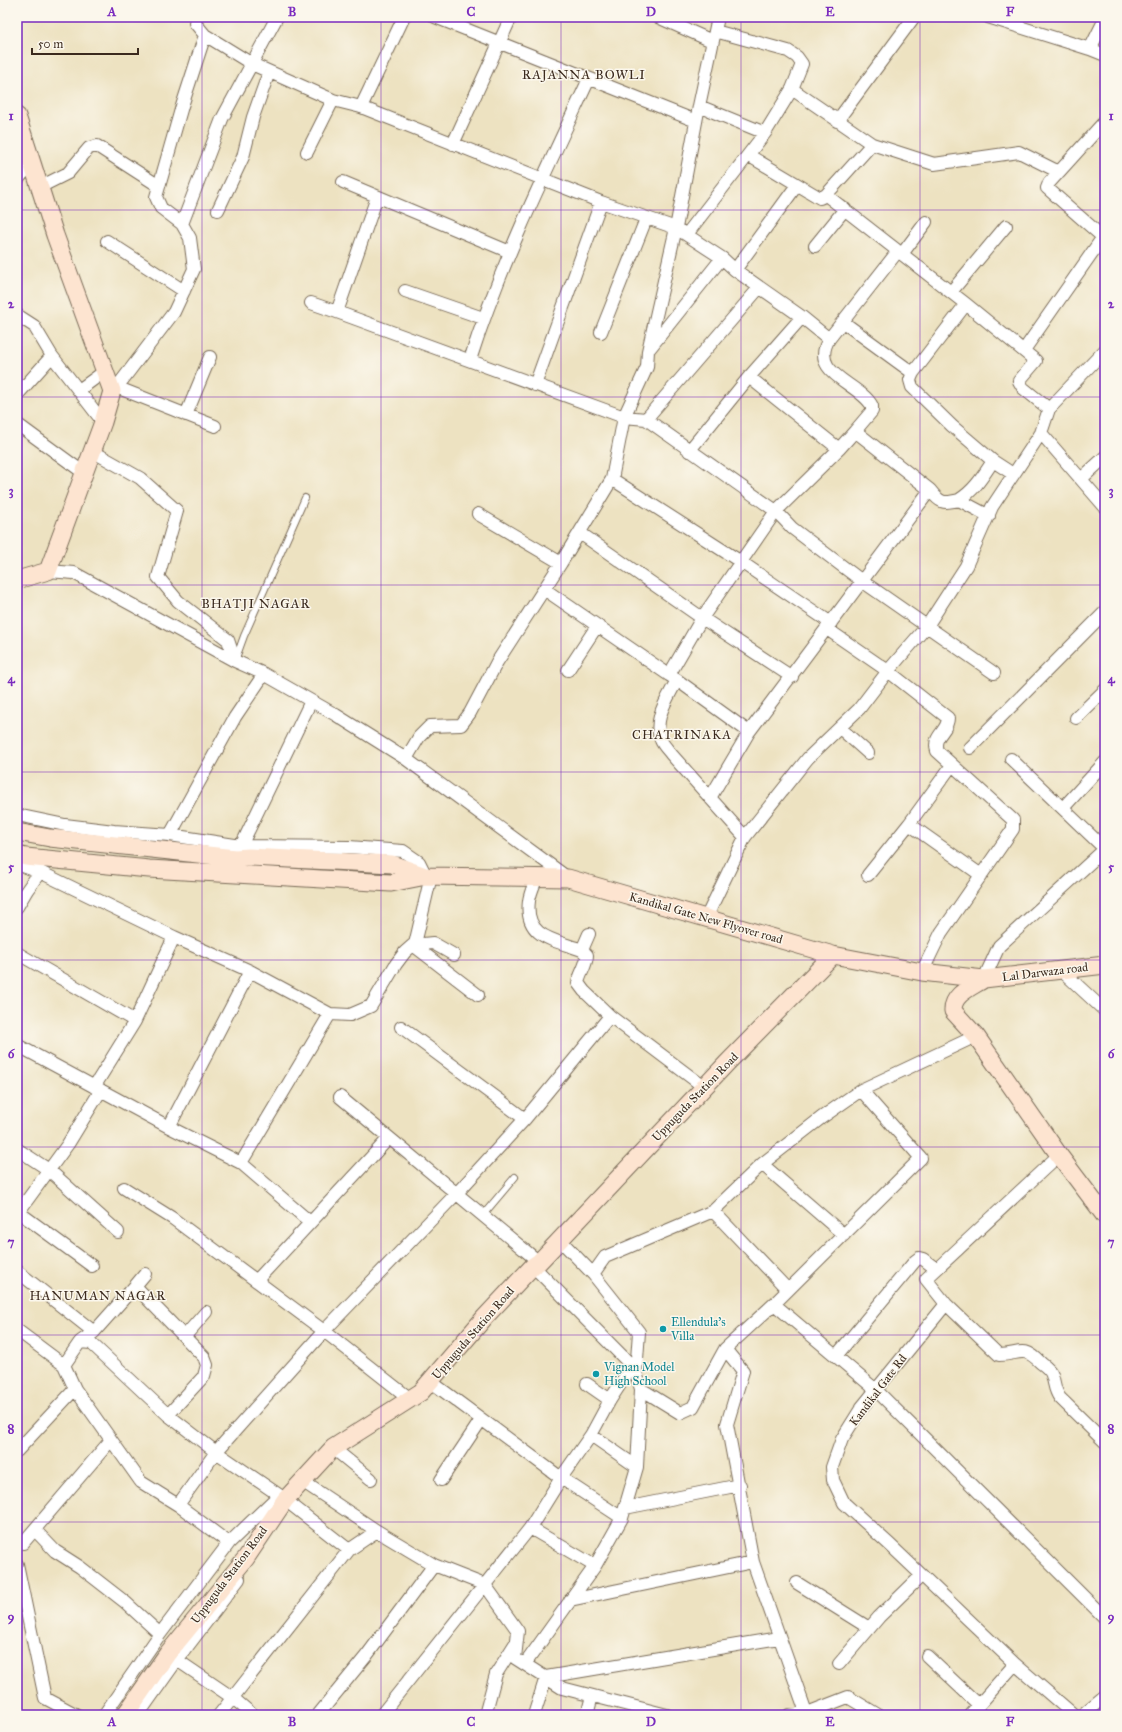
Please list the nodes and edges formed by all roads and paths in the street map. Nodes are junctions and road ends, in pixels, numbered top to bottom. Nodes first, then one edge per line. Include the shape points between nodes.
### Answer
1 (196, 17) edge
2 (277, 17) edge
3 (404, 17) edge
4 (435, 17) edge
5 (511, 17) edge
6 (658, 17) edge
7 (718, 17) edge
8 (914, 17) edge
9 (988, 17) edge
10 (1105, 19) edge
11 (205, 35) junction
12 (714, 36) junction
13 (498, 42) junction
14 (1090, 48) junction
15 (1105, 55) edge
16 (252, 64) junction
17 (269, 72) junction
18 (589, 79) junction
19 (792, 89) junction
20 (333, 100) junction
21 (699, 106) junction
22 (361, 107) junction
23 (17, 116) edge
24 (696, 121) junction
25 (837, 121) junction
26 (1105, 121) edge
27 (765, 133) junction
28 (453, 144) junction
29 (872, 144) junction
30 (307, 152) dead end
31 (748, 155) junction
32 (32, 163) junction
33 (1059, 172) junction
34 (543, 178) junction
35 (17, 180) edge
36 (343, 182) dead end
37 (797, 185) junction
38 (159, 186) junction
39 (40, 188) junction
40 (826, 195) junction
41 (377, 197) junction
42 (602, 202) junction
43 (845, 209) junction
44 (218, 210) dead end
45 (646, 219) junction
46 (926, 222) dead end
47 (182, 224) junction
48 (1006, 226) dead end
49 (681, 231) junction
50 (1104, 238) edge
51 (107, 242) dead end
52 (815, 246) dead end
53 (510, 252) junction
54 (900, 252) junction
55 (722, 258) junction
56 (735, 270) junction
57 (759, 288) junction
58 (184, 291) junction
59 (405, 291) dead end
60 (951, 292) junction
61 (311, 303) dead end
62 (966, 304) junction
63 (337, 312) junction
64 (17, 314) edge
65 (802, 317) junction
66 (483, 318) junction
67 (842, 322) junction
68 (601, 332) dead end
69 (829, 339) junction
70 (1024, 350) junction
71 (1105, 350) edge
72 (648, 351) junction
73 (52, 356) junction
74 (210, 357) dead end
75 (470, 360) junction
76 (913, 373) junction
77 (749, 377) junction
78 (111, 381) junction
79 (21, 382) edge
80 (535, 385) junction
81 (78, 390) junction
82 (17, 395) edge
83 (1049, 408) junction
84 (186, 415) junction
85 (624, 417) junction
86 (646, 419) junction
87 (103, 422) junction
88 (17, 424) edge
89 (215, 426) dead end
90 (855, 431) junction
91 (1041, 433) junction
92 (839, 449) junction
93 (92, 451) junction
94 (689, 451) junction
95 (1105, 457) edge
96 (993, 461) junction
97 (84, 473) junction
98 (1014, 474) junction
99 (612, 479) junction
100 (1081, 479) junction
101 (930, 490) junction
102 (305, 498) dead end
103 (958, 500) junction
104 (1105, 507) edge
105 (776, 511) junction
106 (478, 514) dead end
107 (989, 516) junction
108 (580, 533) junction
109 (741, 562) junction
110 (561, 563) junction
111 (48, 571) junction
112 (17, 580) edge
113 (862, 581) junction
114 (544, 589) junction
115 (1105, 612) edge
116 (702, 618) junction
117 (597, 626) junction
118 (829, 626) junction
119 (927, 626) junction
120 (235, 661) junction
121 (568, 670) dead end
122 (888, 671) junction
123 (994, 673) dead end
124 (264, 674) junction
125 (673, 677) junction
126 (792, 677) junction
127 (1103, 695) edge
128 (311, 701) junction
129 (1076, 718) dead end
130 (840, 728) junction
131 (749, 732) junction
132 (970, 748) dead end
133 (868, 753) dead end
134 (406, 759) junction
135 (1012, 759) dead end
136 (1105, 762) edge
137 (952, 765) junction
138 (710, 798) junction
139 (1063, 808) junction
140 (17, 815) edge
141 (909, 824) junction
142 (17, 832) edge
143 (170, 835) junction
144 (745, 836) junction
145 (241, 846) junction
146 (1105, 849) edge
147 (17, 855) edge
148 (17, 864) edge
149 (40, 872) junction
150 (868, 875) dead end
151 (981, 875) junction
152 (428, 876) junction
153 (537, 877) junction
154 (568, 878) junction
155 (17, 907) edge
156 (706, 918) junction
157 (588, 934) dead end
158 (174, 937) junction
159 (414, 945) junction
160 (582, 950) junction
161 (17, 953) edge
162 (454, 955) dead end
163 (833, 955) junction
164 (1105, 965) edge
165 (1061, 970) junction
166 (250, 971) junction
167 (922, 972) junction
168 (984, 979) junction
169 (478, 995) dead end
170 (1105, 1011) edge
171 (330, 1014) junction
172 (610, 1016) junction
173 (135, 1021) junction
174 (401, 1027) dead end
175 (976, 1036) junction
176 (17, 1045) edge
177 (704, 1087) junction
178 (97, 1088) junction
179 (861, 1090) junction
180 (340, 1096) dead end
181 (525, 1119) junction
182 (169, 1127) junction
183 (389, 1138) junction
184 (17, 1149) edge
185 (1059, 1155) junction
186 (240, 1163) junction
187 (762, 1164) junction
188 (49, 1170) junction
189 (515, 1177) dead end
190 (124, 1188) dead end
191 (457, 1193) junction
192 (1103, 1209) edge
193 (713, 1211) junction
194 (18, 1213) edge
195 (482, 1215) junction
196 (310, 1222) junction
197 (118, 1232) dead end
198 (844, 1235) junction
199 (560, 1240) junction
200 (536, 1264) junction
201 (92, 1266) dead end
202 (936, 1269) junction
203 (17, 1271) edge
204 (145, 1274) dead end
205 (593, 1274) junction
206 (257, 1280) junction
207 (135, 1286) junction
208 (788, 1290) junction
209 (774, 1304) junction
210 (946, 1304) junction
211 (206, 1312) dead end
212 (17, 1330) edge
213 (324, 1331) junction
214 (94, 1332) junction
215 (185, 1336) junction
216 (80, 1342) junction
217 (725, 1350) junction
218 (836, 1356) junction
219 (64, 1365) junction
220 (634, 1369) junction
221 (430, 1382) junction
222 (587, 1384) dead end
223 (75, 1389) junction
224 (641, 1389) junction
225 (876, 1390) junction
226 (409, 1398) junction
227 (610, 1400) junction
228 (168, 1414) junction
229 (482, 1420) junction
230 (591, 1435) junction
231 (111, 1440) junction
232 (1105, 1442) edge
233 (333, 1448) junction
234 (17, 1451) edge
235 (216, 1452) junction
236 (637, 1467) junction
237 (561, 1478) junction
238 (371, 1480) dead end
239 (441, 1480) dead end
240 (302, 1481) junction
241 (740, 1485) junction
242 (282, 1497) junction
243 (178, 1505) junction
244 (624, 1513) junction
245 (267, 1526) junction
246 (530, 1528) junction
247 (35, 1530) junction
248 (377, 1531) junction
249 (23, 1543) dead end
250 (229, 1543) junction
251 (349, 1550) junction
252 (753, 1562) junction
253 (17, 1564) edge
254 (434, 1565) junction
255 (595, 1566) junction
256 (921, 1576) junction
257 (797, 1582) dead end
258 (484, 1585) junction
259 (570, 1600) junction
260 (1105, 1618) edge
261 (869, 1628) junction
262 (160, 1634) junction
263 (779, 1638) junction
264 (518, 1639) junction
265 (927, 1656) dead end
266 (177, 1660) junction
267 (525, 1664) junction
268 (839, 1664) dead end
269 (1015, 1664) junction
270 (546, 1677) junction
271 (592, 1696) junction
272 (1105, 1696) edge
273 (233, 1698) junction
274 (979, 1705) junction
275 (641, 1712) edge
276 (807, 1714) edge
277 (77, 1715) edge
278 (104, 1715) edge
279 (125, 1715) edge
280 (138, 1715) edge
281 (219, 1715) edge
282 (253, 1715) edge
283 (318, 1715) edge
284 (381, 1715) edge
285 (485, 1715) edge
286 (534, 1715) edge
287 (587, 1715) edge
288 (667, 1715) edge
289 (789, 1715) edge
290 (878, 1715) edge
291 (970, 1715) edge
292 (1074, 1715) edge
293 (1082, 1715) edge

1 - 11 street via 195,23
2 - 16 street
3 - 22 street
4 - 13 street
5 - 13 street
6 - 12 street
7 - 12 street
8 - 25 street
9 - 14 street
10 - 14 street
11 - 16 street
11 - 38 street
12 - 19 street via 788,51 797,57 802,64
12 - 21 street
13 - 18 street
13 - 28 street
14 - 15 street
16 - 17 street
16 - 47 street via 222,119
17 - 20 street
17 - 44 street via 253,117 243,157
18 - 24 street
18 - 34 street
19 - 25 street
19 - 27 street
20 - 22 street
20 - 30 street
21 - 24 street
21 - 27 street
22 - 28 street
23 - 32 street
24 - 49 street
25 - 29 street
26 - 33 street
27 - 31 street
28 - 34 street
29 - 33 street via 934,164 1019,152
29 - 40 street
31 - 37 street
31 - 49 street
32 - 35 street
32 - 39 street
33 - 50 street via 1047,188
34 - 42 street
34 - 53 street
36 - 41 street
37 - 40 street via 820,198
37 - 56 street
38 - 39 street via 96,146 89,148 68,173
38 - 47 street via 156,197 161,208
39 - 78 street via 55,235
40 - 43 street
41 - 53 street
41 - 63 street
42 - 45 street
42 - 80 street
43 - 52 street
43 - 54 street
45 - 49 street
45 - 68 street
46 - 54 street
47 - 58 street via 190,238 194,269
48 - 60 street
49 - 55 street
49 - 72 street
50 - 70 street
51 - 58 street
53 - 66 street
54 - 60 street
54 - 67 street
55 - 56 street
55 - 72 street
56 - 57 street
57 - 65 street
57 - 86 street
58 - 78 street via 174,312
59 - 66 street
60 - 62 street
61 - 63 street
62 - 70 street
62 - 76 street
63 - 75 street
64 - 73 street via 34,326
65 - 69 street
65 - 77 street
66 - 75 street
67 - 69 street
67 - 76 street
69 - 90 street via 824,347 824,360 833,374 862,395 872,406 872,411
70 - 83 street via 1036,361 1019,381 1023,388
71 - 83 street
72 - 85 street via 647,366
73 - 79 street
73 - 81 street
74 - 84 street
75 - 80 street
76 - 96 street via 910,380 915,391
77 - 92 street
77 - 94 street
78 - 81 street
78 - 84 street
78 - 87 street via 112,391
79 - 82 street
80 - 85 street
81 - 87 street
83 - 91 street
84 - 89 street
85 - 86 street
85 - 99 street
86 - 94 street
87 - 93 street
88 - 97 street
90 - 92 street
90 - 101 street
91 - 98 street
91 - 100 street
92 - 105 street
93 - 97 street
93 - 120 street via 140,478 177,511 158,577 178,601 228,640
94 - 105 street
95 - 100 street
96 - 98 street
96 - 103 street via 969,494
97 - 111 street
98 - 107 street via 992,507
99 - 108 street
99 - 109 street
100 - 104 street
101 - 103 street via 936,499 942,502
101 - 113 street
102 - 120 lane
103 - 107 street
105 - 109 street
105 - 113 street via 792,528
106 - 110 street
107 - 119 street via 966,566
108 - 110 street
108 - 116 street
109 - 116 street
109 - 118 street
110 - 114 street
111 - 112 street
111 - 120 street via 74,573
113 - 118 street
113 - 119 street
114 - 117 street
114 - 134 street via 497,662 461,725 430,726 419,737
115 - 132 street
116 - 125 street
116 - 126 street
117 - 121 street
117 - 125 street
118 - 122 street
118 - 126 street
119 - 122 street
119 - 123 street
120 - 124 street
122 - 130 street via 859,709
122 - 137 street via 948,718 948,723 935,744 937,751
124 - 128 street
124 - 143 street via 235,717
125 - 131 street
125 - 138 street via 660,714 658,727 661,741
126 - 131 street
127 - 129 street
128 - 134 street
128 - 145 street
130 - 133 street
130 - 144 street via 808,758
131 - 138 street
134 - 154 street
135 - 139 street
136 - 139 street
137 - 141 street
137 - 151 street via 1013,820 1013,828
138 - 144 street
139 - 146 street
140 - 143 street via 65,825
141 - 150 street
141 - 151 street
142 - 152 street via 50,838 235,858 392,864
143 - 145 street
144 - 156 street
145 - 152 street via 349,847 403,851 418,862
146 - 168 street via 999,946
147 - 152 street via 149,869 391,883
148 - 149 street
149 - 155 street
149 - 158 street
151 - 167 street via 941,933
152 - 153 street, Kandikal Gate New Flyover road
152 - 159 street
153 - 154 street, Kandikal Gate New Flyover road
153 - 160 street via 529,901 529,920 539,934
154 - 156 street, Kandikal Gate New Flyover road
156 - 163 street, Kandikal Gate New Flyover road
157 - 160 street
158 - 166 street
158 - 173 street
159 - 162 street via 433,943
159 - 169 street
159 - 171 street via 396,964 371,1006 350,1015
160 - 172 street via 587,955 587,961 578,983
161 - 173 street
163 - 167 street, Kandikal Gate New Flyover road
163 - 177 street, Uppuguda Station Road
164 - 165 street, Lal Darwaza road
165 - 168 street, Lal Darwaza road
165 - 170 street
166 - 171 street
166 - 182 street
167 - 168 street, Kandikal Gate New Flyover road
168 - 175 street via 956,997 952,1006 953,1011
171 - 186 street
172 - 177 street
172 - 181 street
173 - 178 street
174 - 181 street
175 - 179 street
175 - 185 street
176 - 178 street
177 - 199 street, Uppuguda Station Road
178 - 182 street
178 - 188 street via 68,1144
179 - 187 street
179 - 198 street via 921,1158
180 - 183 street
181 - 191 street
182 - 186 street
183 - 191 street
183 - 196 street
184 - 188 street
185 - 192 street
185 - 202 street
186 - 196 street
187 - 193 street
187 - 198 street
188 - 194 street
188 - 197 street
189 - 195 lane
190 - 206 street via 172,1218
191 - 195 street
191 - 213 street
193 - 205 street via 605,1257
193 - 208 street
194 - 201 street
195 - 200 street
196 - 206 street
198 - 208 street
199 - 200 street, Uppuguda Station Road
199 - 205 street
200 - 220 street
200 - 221 street, Uppuguda Station Road via 485,1317
202 - 210 street via 926,1279
202 - 218 street via 923,1258 915,1261
203 - 214 street
204 - 207 street
205 - 220 street via 639,1332
206 - 213 street
207 - 214 street
207 - 215 street
208 - 209 street
209 - 217 street
209 - 218 street
210 - 225 street, Kandikal Gate Rd
210 - 232 street via 999,1355 1016,1351 1032,1355 1052,1374 1055,1392 1060,1398
211 - 215 street
212 - 219 street
213 - 226 street
213 - 235 street
214 - 216 street
215 - 228 street via 204,1357 207,1365 204,1376
216 - 219 street
216 - 228 street via 91,1343
217 - 224 street via 693,1407 680,1413
217 - 241 street via 743,1371 727,1424
218 - 225 street
219 - 223 street
220 - 224 street
220 - 227 street
221 - 226 street, Uppuguda Station Road via 421,1392
221 - 229 street
222 - 227 street
223 - 231 street
223 - 234 street
224 - 236 street
225 - 256 street, Kandikal Gate Rd via 842,1439 832,1467 833,1480 844,1504
225 - 260 street
226 - 233 street, Uppuguda Station Road
227 - 230 street
228 - 235 street
229 - 237 street
229 - 239 street
230 - 236 street
230 - 237 street
231 - 243 street via 141,1482
231 - 247 street
233 - 238 street
233 - 240 street, Uppuguda Station Road
235 - 242 street
235 - 243 street
236 - 244 street
237 - 244 street
237 - 246 street
240 - 242 street, Uppuguda Station Road
240 - 248 street
241 - 244 street
241 - 252 street
242 - 245 street, Uppuguda Station Road
242 - 250 street
242 - 251 street
243 - 250 street
244 - 255 street
245 - 266 street via 266,1544
245 - 279 street, Uppuguda Station Road via 246,1558 168,1653
246 - 255 street
246 - 258 street
247 - 249 street
247 - 262 street via 55,1552 80,1567 125,1602
248 - 251 street
248 - 254 street
250 - 262 street
251 - 273 street
252 - 259 street
252 - 263 street
253 - 277 street via 45,1698
254 - 258 street
254 - 283 street via 367,1655
255 - 259 street
256 - 261 street
256 - 269 street, Kandikal Gate Rd
257 - 261 street
258 - 264 street via 518,1631
258 - 284 street
259 - 267 street
261 - 268 street
262 - 278 street
263 - 270 street
263 - 276 street
264 - 267 street via 515,1658
264 - 285 street via 496,1674
265 - 274 street
266 - 273 street
266 - 280 street
267 - 270 street
269 - 274 street
269 - 292 street, Kandikal Gate Rd
270 - 271 street via 562,1688
270 - 286 street
271 - 275 street
271 - 287 street
272 - 293 street
273 - 281 street
273 - 282 street
274 - 291 street
275 - 288 street
276 - 289 street
276 - 290 street via 848,1697

